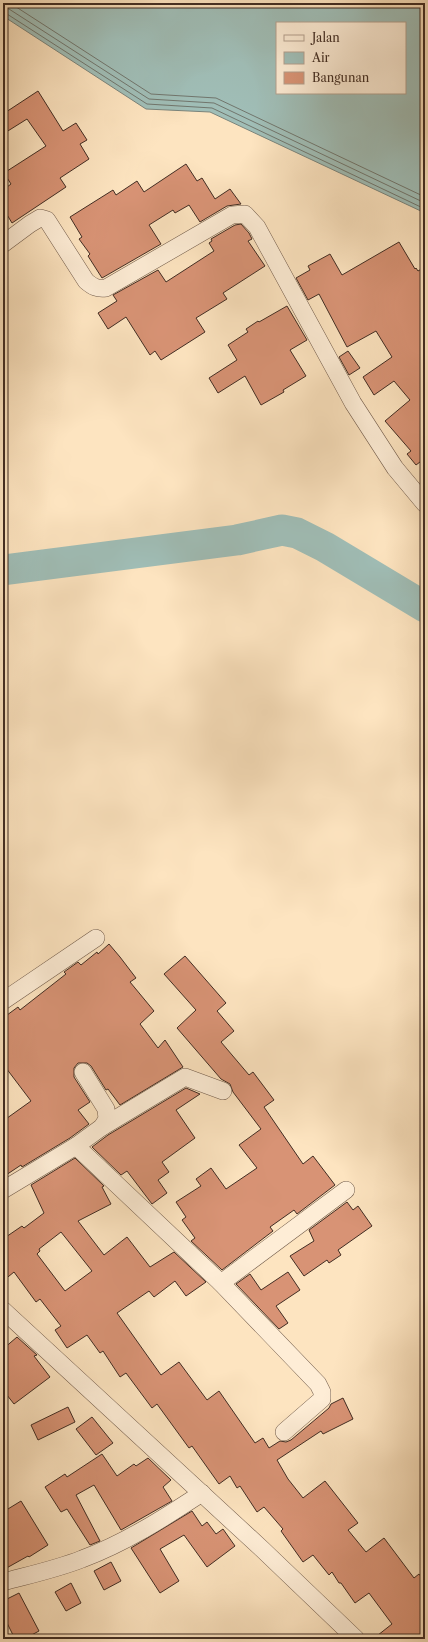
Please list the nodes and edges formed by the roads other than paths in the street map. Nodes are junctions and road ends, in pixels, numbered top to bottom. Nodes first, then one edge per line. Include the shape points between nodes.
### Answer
1 (3, 244) edge
2 (425, 504) edge
3 (96, 938) dead end
4 (3, 1001) edge
5 (83, 1072) dead end
6 (223, 1091) dead end
7 (102, 1128) junction
8 (76, 1146) junction
9 (3, 1190) edge
10 (346, 1190) dead end
11 (221, 1283) junction
12 (3, 1310) edge
13 (284, 1432) dead end
14 (202, 1493) junction
15 (3, 1582) edge
16 (356, 1639) edge

1 - 2 street via 40,218 47,220 86,281 99,289 106,288 232,215 245,214 258,227 353,403 395,468
3 - 4 street
5 - 7 street via 106,1109 107,1119
6 - 7 street via 185,1077
7 - 8 street
8 - 9 street
8 - 11 street
10 - 11 street
11 - 13 street via 318,1384 322,1392 322,1399
12 - 14 street
14 - 15 street via 156,1524 97,1553
14 - 16 street

